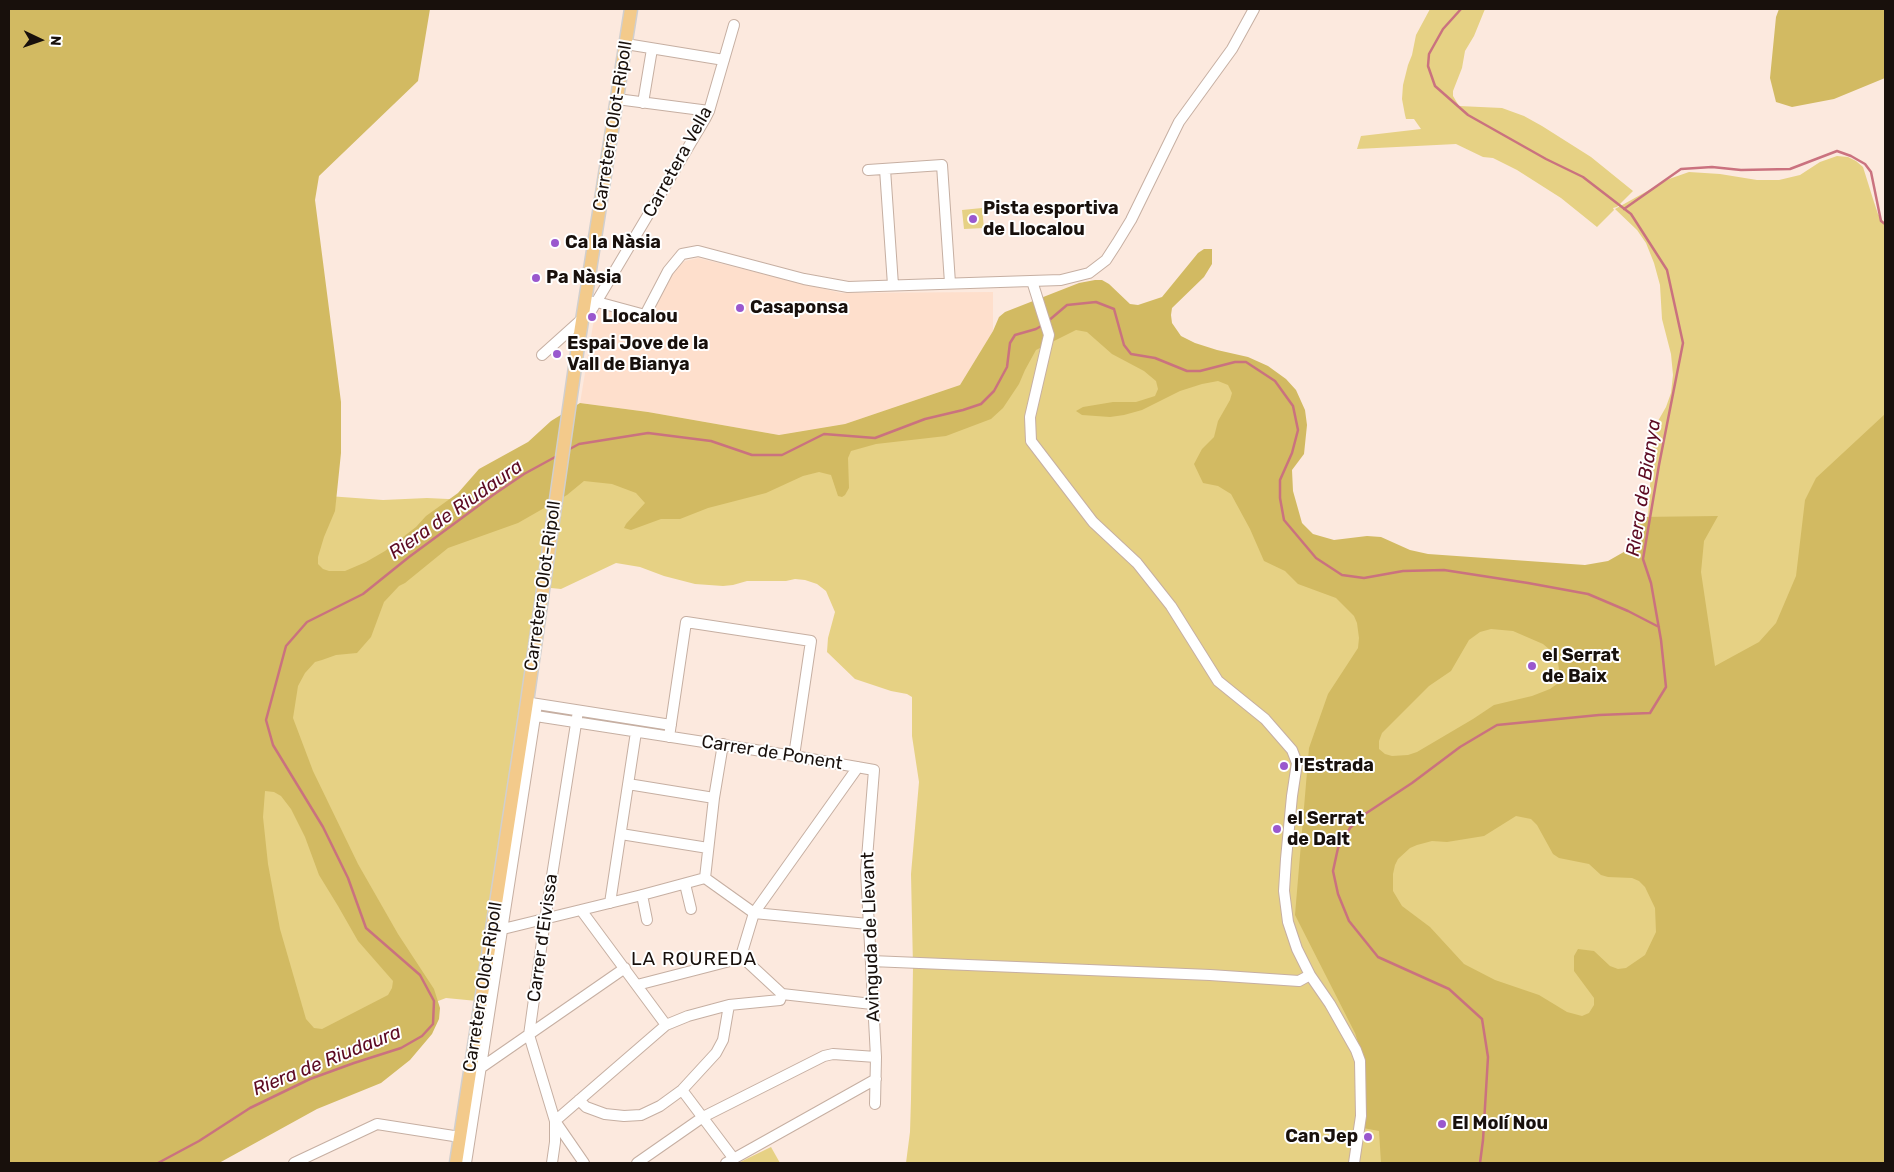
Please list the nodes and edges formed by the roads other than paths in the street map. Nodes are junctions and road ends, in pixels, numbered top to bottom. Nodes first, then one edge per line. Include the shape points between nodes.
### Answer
1 (631, 9) edge
2 (1254, 9) edge
3 (734, 25) dead end
4 (626, 44) junction
5 (652, 49) junction
6 (724, 60) junction
7 (617, 99) junction
8 (643, 103) junction
9 (709, 111) junction
10 (885, 169) junction
11 (868, 170) dead end
12 (1032, 281) junction
13 (950, 283) junction
14 (893, 285) junction
15 (591, 302) junction
16 (583, 319) junction
17 (542, 355) dead end
18 (537, 704) junction
19 (578, 711) junction
20 (536, 716) junction
21 (576, 722) junction
22 (671, 725) junction
23 (636, 732) junction
24 (670, 737) junction
25 (723, 744) junction
26 (794, 756) junction
27 (858, 767) junction
28 (874, 770) joint
29 (628, 784) junction
30 (714, 798) junction
31 (621, 834) junction
32 (708, 848) junction
33 (705, 878) junction
34 (685, 884) junction
35 (642, 895) junction
36 (610, 903) junction
37 (691, 909) dead end
38 (581, 910) junction
39 (754, 913) junction
40 (545, 920) junction
41 (648, 920) dead end
42 (868, 924) junction
43 (503, 930) junction
44 (741, 956) junction
45 (871, 962) junction
46 (625, 968) junction
47 (1310, 975) junction
48 (637, 985) junction
49 (782, 994) junction
50 (872, 1004) junction
51 (730, 1005) junction
52 (666, 1025) junction
53 (529, 1034) junction
54 (876, 1057) junction
55 (482, 1067) junction
56 (876, 1079) junction
57 (682, 1090) junction
58 (579, 1100) junction
59 (875, 1104) dead end
60 (703, 1117) junction
61 (555, 1121) junction
62 (460, 1137) junction
63 (730, 1161) edge
64 (294, 1163) edge
65 (456, 1163) edge
66 (466, 1163) edge
67 (552, 1163) edge
68 (584, 1163) edge
69 (637, 1163) edge
70 (1354, 1163) edge

1 - 4 main road, Carretera Olot-Ripoll
2 - 12 street via 1232,49 1179,122 1131,220 1106,260 1089,273 1075,278
3 - 6 street, Carretera Vella
4 - 5 street
4 - 7 main road, Carretera Olot-Ripoll
5 - 6 street
5 - 8 street
6 - 9 street, Carretera Vella
7 - 8 street
7 - 15 main road, Carretera Olot-Ripoll
8 - 9 street
9 - 15 street, Carretera Vella
10 - 11 street
10 - 13 street via 942,165
10 - 14 street
12 - 13 street
12 - 47 street via 1049,335 1030,417 1031,441 1092,522 1137,563 1172,606 1218,682 1265,719 1292,750 1297,763 1284,891 1288,922
13 - 14 street
14 - 15 street via 848,287 813,281 698,251 682,254 668,271 644,315
15 - 16 main road, Carretera Olot-Ripoll
16 - 17 street
16 - 18 main road, Carretera Olot-Ripoll via 558,487
18 - 19 street
18 - 20 street
18 - 62 main road, Carretera Olot-Ripoll
19 - 21 street, Carrer d'Eivissa
19 - 22 street
20 - 21 street, Carrer de Ponent
20 - 43 street
21 - 23 street, Carrer de Ponent
21 - 40 street, Carrer d'Eivissa
22 - 24 street
22 - 26 street via 686,622 811,641
23 - 24 street, Carrer de Ponent
23 - 29 street
24 - 25 street, Carrer de Ponent
25 - 26 street, Carrer de Ponent
25 - 30 street
26 - 27 street, Carrer de Ponent
27 - 28 street, Carrer de Ponent
27 - 39 street
28 - 42 street, Avinguda de Llevant via 866,871
29 - 30 street
29 - 31 street
30 - 32 street
31 - 32 street
31 - 36 street
32 - 33 street
33 - 34 street
33 - 39 street
34 - 35 street
34 - 37 street
35 - 36 street
35 - 41 street
36 - 38 street
38 - 40 street
38 - 46 street
39 - 42 street
39 - 44 street
40 - 43 street
40 - 53 street, Carrer d'Eivissa
42 - 45 street, Avinguda de Llevant
43 - 55 street
44 - 48 street
44 - 49 street
45 - 47 street via 1298,981
45 - 50 street, Avinguda de Llevant
46 - 48 street
46 - 53 street
47 - 70 street via 1330,1004 1360,1061 1361,1116
48 - 52 street
49 - 50 street
49 - 51 street via 780,1000 774,1002
50 - 54 street, Avinguda de Llevant
51 - 52 street
51 - 57 street via 723,1040 716,1053
52 - 58 street
53 - 55 street
53 - 61 street, Carrer d'Eivissa
54 - 56 street, Avinguda de Llevant
54 - 60 street via 824,1056
55 - 66 street
56 - 59 street, Avinguda de Llevant
56 - 63 street
57 - 58 street via 641,1115 605,1114 586,1107
57 - 60 street
58 - 61 street
60 - 63 street
60 - 69 street
61 - 67 street, Carrer d'Eivissa
61 - 68 street
62 - 64 street via 377,1124
62 - 65 main road, Carretera Olot-Ripoll

